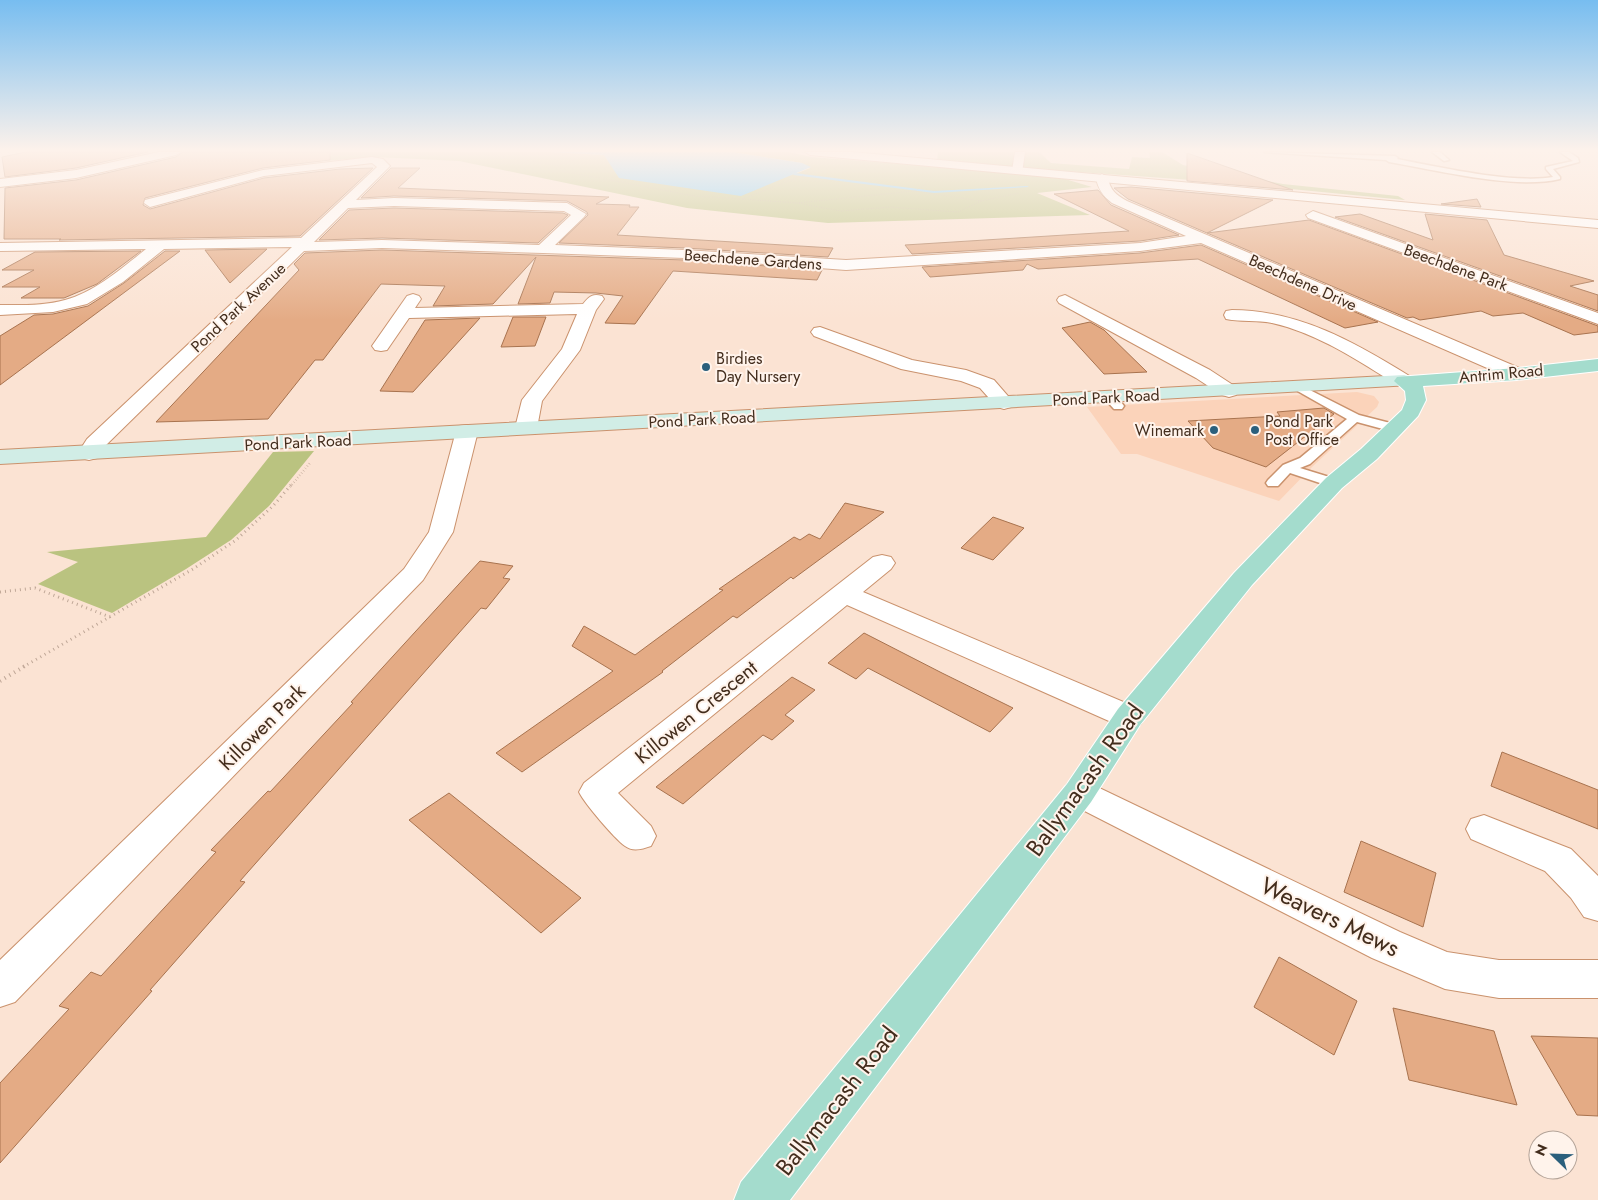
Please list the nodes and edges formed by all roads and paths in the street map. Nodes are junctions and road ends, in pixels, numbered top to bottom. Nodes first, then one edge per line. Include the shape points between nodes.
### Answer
1 (342, 208) edge
2 (569, 208) edge
3 (824, 208) edge
4 (878, 208) edge
5 (904, 208) edge
6 (966, 208) edge
7 (1134, 208) edge
8 (1425, 208) edge
9 (1313, 215) dead end
10 (1598, 224) edge
11 (1204, 238) junction
12 (161, 244) junction
13 (304, 245) junction
14 (0, 246) edge
15 (543, 249) junction
16 (1065, 300) dead end
17 (0, 310) edge
18 (1232, 315) dead end
19 (1598, 319) edge
20 (820, 332) dead end
21 (381, 346) dead end
22 (1598, 365) edge
23 (1517, 374) junction
24 (1404, 381) junction
25 (1298, 387) junction
26 (1229, 391) junction
27 (1004, 403) junction
28 (1355, 418) junction
29 (526, 428) junction
30 (1394, 428) junction
31 (468, 431) junction
32 (329, 440) junction
33 (89, 453) junction
34 (0, 458) edge
35 (1288, 468) junction
36 (1273, 483) dead end
37 (1334, 483) junction
38 (882, 564) dead end
39 (0, 592) edge
40 (845, 594) junction
41 (110, 617) junction
42 (0, 681) edge
43 (1129, 717) junction
44 (1079, 793) junction
45 (1484, 829) dead end
46 (638, 836) dead end
47 (1598, 905) edge
48 (1598, 979) edge
49 (0, 988) edge
50 (759, 1200) edge

1 - 13 street, Pond Park Avenue
2 - 15 street via 579,214
3 - 4 path via 841,211
5 - 6 path via 958,212
7 - 11 street, Beechdene Drive
8 - 10 street
9 - 19 street, Beechdene Park
11 - 15 street, Beechdene Gardens via 1100,250 846,265
11 - 23 street, Beechdene Drive
12 - 13 street, Beechdene Gardens
12 - 14 street, Beechdene Gardens
12 - 17 street via 94,294 72,304 34,310
13 - 15 street, Beechdene Gardens
13 - 33 street, Pond Park Avenue via 109,430
16 - 26 street
18 - 24 street via 1248,313 1300,328 1346,346
20 - 27 street via 908,364 966,376 987,384
21 - 29 street via 408,306 592,304 571,350 532,400
22 - 23 main road, Antrim Road
23 - 24 main road, Antrim Road
24 - 25 main road, Pond Park Road
24 - 30 main road, Ballymacash Road via 1416,389 1416,400 1411,412
25 - 26 main road, Pond Park Road
25 - 28 lane
26 - 27 main road, Pond Park Road via 1113,402
27 - 29 main road, Pond Park Road
28 - 30 lane
28 - 35 lane via 1305,461
29 - 31 main road, Pond Park Road
30 - 37 main road, Ballymacash Road
31 - 32 main road, Pond Park Road
31 - 49 street, Killowen Park via 442,532 414,574
32 - 33 main road, Pond Park Road
32 - 41 path via 274,506 236,540
33 - 34 main road, Pond Park Road
35 - 36 lane
35 - 37 lane
37 - 43 main road, Ballymacash Road via 1243,579
38 - 40 street, Killowen Crescent
39 - 41 path via 35,588
40 - 43 street
40 - 46 street, Killowen Crescent via 596,792
41 - 42 path
43 - 44 main road, Ballymacash Road
44 - 48 street, Weavers Mews via 1386,945 1445,970 1499,978
44 - 50 main road, Ballymacash Road
45 - 47 street via 1558,860

